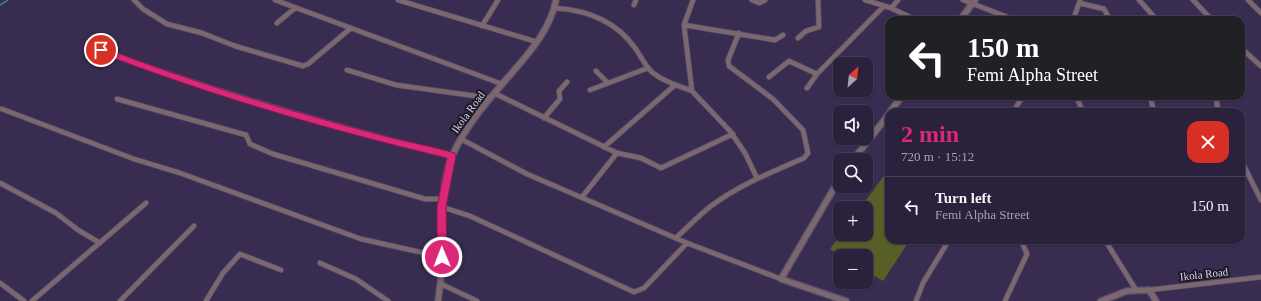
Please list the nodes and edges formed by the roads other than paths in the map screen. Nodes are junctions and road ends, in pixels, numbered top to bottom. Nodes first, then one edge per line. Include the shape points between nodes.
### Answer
1 (134, 0) edge
2 (275, 0) edge
3 (398, 0) edge
4 (498, 0) edge
5 (556, 0) edge
6 (636, 0) edge
7 (693, 0) edge
8 (752, 0) edge
9 (765, 0) edge
10 (818, 0) edge
11 (865, 0) edge
12 (898, 0) edge
13 (963, 0) edge
14 (975, 0) edge
15 (1140, 0) edge
16 (1193, 0) edge
17 (1248, 0) edge
18 (1079, 1) edge
19 (634, 5) dead end
20 (972, 5) junction
21 (884, 6) junction
22 (295, 8) junction
23 (555, 8) junction
24 (890, 8) junction
25 (1261, 13) edge
26 (907, 16) edge
27 (963, 16) edge
28 (1004, 16) edge
29 (1074, 16) edge
30 (1108, 16) edge
31 (1154, 16) edge
32 (1208, 16) edge
33 (277, 23) dead end
34 (684, 25) junction
35 (482, 26) junction
36 (351, 28) junction
37 (740, 33) junction
38 (783, 35) dead end
39 (798, 38) dead end
40 (537, 42) junction
41 (89, 46) dead end
42 (1245, 52) edge
43 (1261, 66) edge
44 (648, 68) junction
45 (347, 70) dead end
46 (596, 71) dead end
47 (818, 74) junction
48 (769, 77) dead end
49 (567, 82) dead end
50 (608, 83) junction
51 (502, 84) junction
52 (675, 85) junction
53 (807, 88) dead end
54 (590, 90) dead end
55 (692, 91) junction
56 (494, 93) junction
57 (490, 98) junction
58 (117, 99) dead end
59 (2, 109) dead end
60 (544, 118) junction
61 (885, 119) edge
62 (733, 134) junction
63 (461, 139) junction
64 (604, 147) junction
65 (617, 153) junction
66 (859, 153) edge
67 (452, 156) junction
68 (1245, 170) edge
69 (757, 178) junction
70 (0, 183) edge
71 (833, 190) edge
72 (582, 197) junction
73 (442, 199) junction
74 (1261, 200) edge
75 (146, 202) dead end
76 (442, 207) junction
77 (194, 226) dead end
78 (677, 237) junction
79 (100, 243) junction
80 (687, 243) junction
81 (946, 244) edge
82 (1023, 244) edge
83 (1107, 244) edge
84 (442, 257) junction
85 (320, 263) dead end
86 (281, 270) dead end
87 (1261, 277) edge
88 (782, 279) junction
89 (0, 283) edge
90 (441, 284) junction
91 (1136, 290) junction
92 (1149, 290) junction
93 (24, 301) edge
94 (32, 301) edge
95 (120, 301) edge
96 (206, 301) edge
97 (388, 301) edge
98 (438, 301) edge
99 (477, 301) edge
100 (846, 301) edge
101 (916, 301) edge
102 (1005, 301) edge
103 (1101, 301) edge
104 (1156, 301) edge

1 - 36 street via 143,9 171,26 302,66 308,64
2 - 22 street
3 - 35 street
4 - 35 street
5 - 23 street, Ikola Road
6 - 19 street
7 - 34 street
8 - 9 street via 759,3
10 - 39 street via 819,27 806,31
11 - 21 street
12 - 24 street
13 - 20 street
14 - 20 street
15 - 31 street
16 - 32 street
17 - 25 street
18 - 29 street
18 - 30 street via 1104,9
20 - 27 street
20 - 28 street
21 - 24 street
21 - 47 street
22 - 33 street
22 - 36 street
23 - 40 street, Ikola Road via 550,22
23 - 44 street via 575,9 592,14 614,27 628,39
24 - 26 street
34 - 37 street
34 - 55 street
35 - 40 street
36 - 51 street
37 - 38 street via 775,40
37 - 69 street via 728,60 729,66 772,98 803,130 808,148 804,158
40 - 51 street, Ikola Road
41 - 67 street via 164,75 285,112
42 - 43 street
44 - 50 street
44 - 52 street
45 - 57 street via 396,85
46 - 50 street
47 - 48 street via 789,61
47 - 53 street
49 - 60 street via 560,90 560,99
50 - 54 street
51 - 56 street, Ikola Road
52 - 55 street
52 - 64 street
55 - 62 street via 714,111
56 - 57 street, Ikola Road
56 - 60 street
57 - 63 street, Ikola Road
58 - 73 street via 246,135 250,144 273,154 424,199
59 - 84 street via 134,159 180,173 361,239
60 - 64 street
61 - 66 street
62 - 65 street via 664,168 641,158
62 - 69 street
63 - 67 street, Ikola Road
63 - 72 street via 527,174
64 - 65 street
65 - 72 street
67 - 73 street, Ikola Road
68 - 74 street
69 - 78 street via 710,207
70 - 79 street via 56,213
71 - 88 street
72 - 78 street
73 - 76 street, Ikola Road
75 - 79 street
76 - 80 street via 470,216 634,292 644,288
76 - 84 street, Ikola Road
77 - 95 street
78 - 80 street
79 - 94 street
80 - 88 street
81 - 101 street via 923,283
82 - 102 street via 1027,254
83 - 91 street
84 - 90 street, Ikola Road
85 - 97 street via 356,279
86 - 96 street via 240,254 223,272
87 - 92 street, Ikola Road
88 - 100 street
89 - 93 street
90 - 98 street, Ikola Road
90 - 99 street
91 - 92 street
91 - 103 street
92 - 104 street

